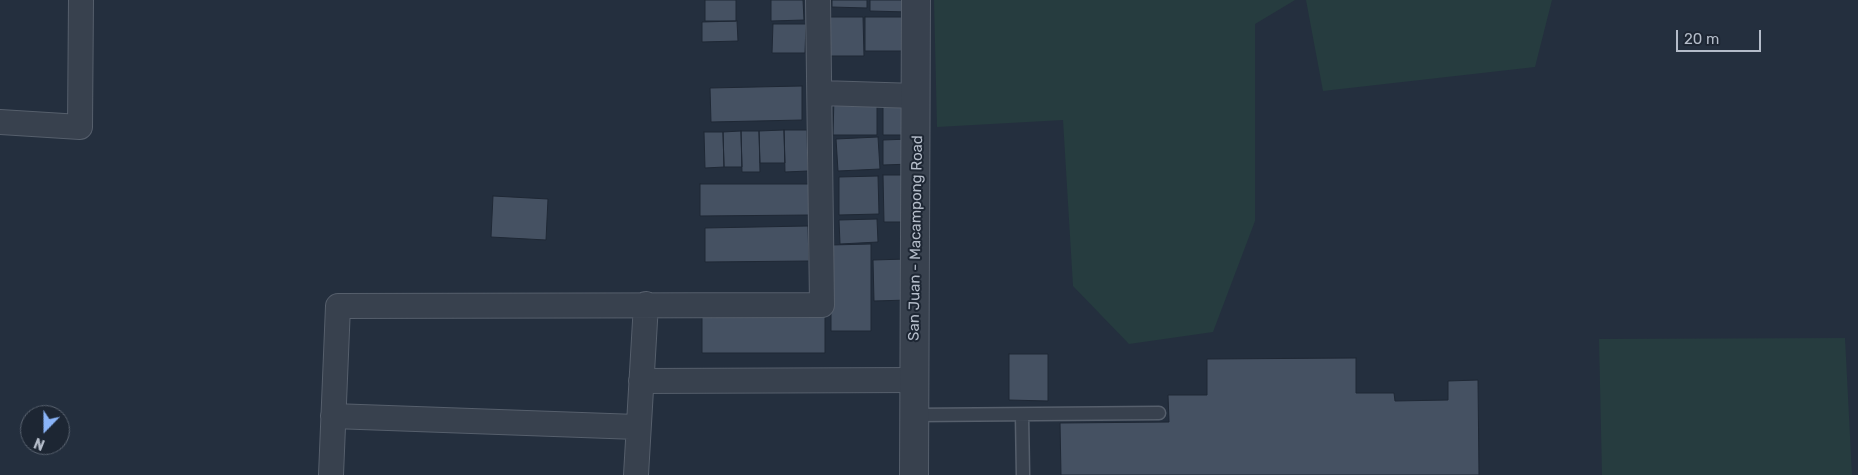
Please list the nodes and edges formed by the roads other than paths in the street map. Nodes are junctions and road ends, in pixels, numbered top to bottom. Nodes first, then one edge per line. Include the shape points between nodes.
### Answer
1 (81, 0) edge
2 (818, 0) edge
3 (916, 0) edge
4 (821, 93) junction
5 (917, 96) junction
6 (0, 122) edge
7 (646, 304) junction
8 (915, 380) junction
9 (640, 381) junction
10 (1159, 413) dead end
11 (1022, 414) junction
12 (916, 415) junction
13 (333, 416) junction
14 (637, 428) junction
15 (330, 475) edge
16 (636, 475) edge
17 (914, 475) edge
18 (1024, 475) edge

1 - 6 street via 80,126
2 - 4 street
3 - 5 street, San Juan - Macampong Road
4 - 5 street
4 - 7 street via 822,305
5 - 8 street, San Juan - Macampong Road
7 - 9 street
7 - 13 street via 338,306
8 - 9 street
8 - 12 street, San Juan - Macampong Road
9 - 14 street
10 - 11 lane
11 - 12 lane
11 - 18 lane
12 - 17 street, San Juan - Macampong Road
13 - 14 street
13 - 15 street
14 - 16 street

